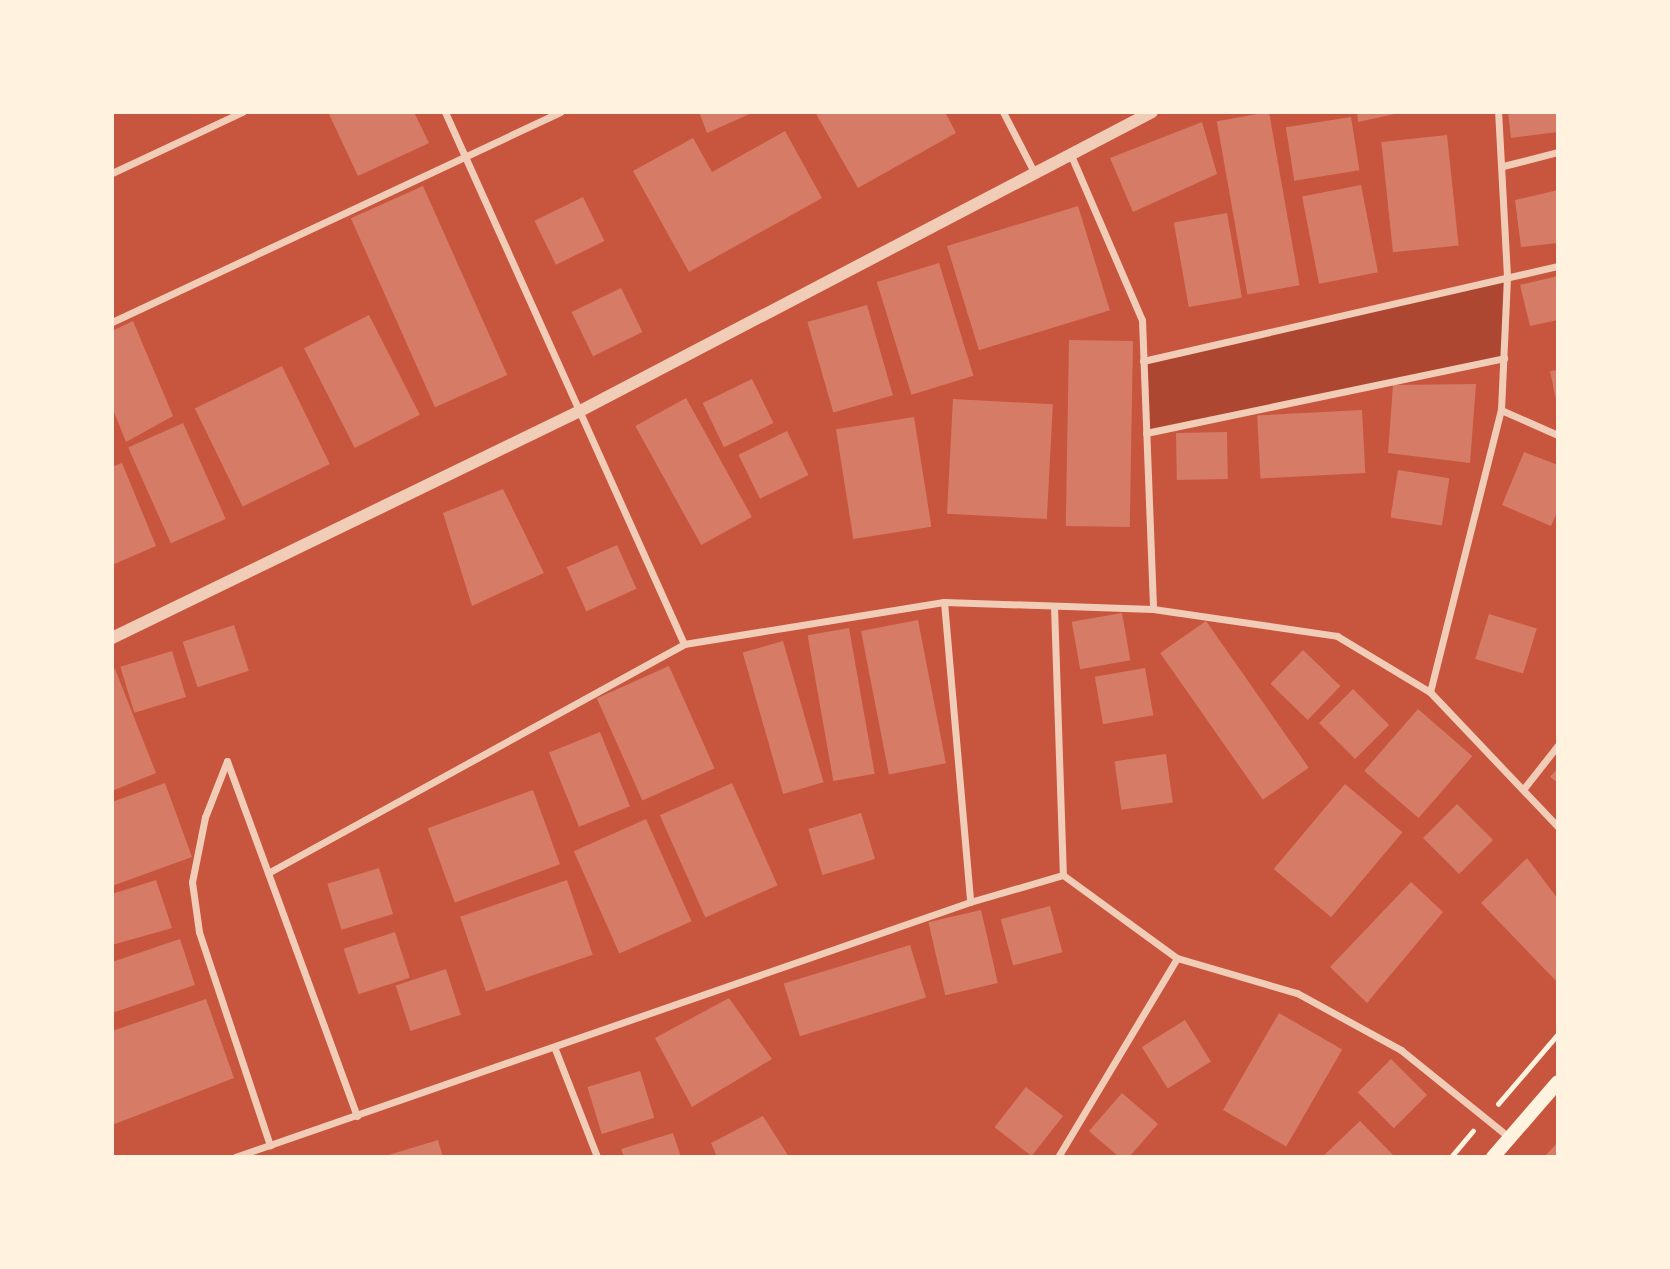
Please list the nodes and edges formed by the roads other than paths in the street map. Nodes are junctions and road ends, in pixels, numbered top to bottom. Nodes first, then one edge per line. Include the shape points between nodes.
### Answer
1 (242, 112) edge
2 (445, 112) edge
3 (560, 112) edge
4 (1003, 112) edge
5 (1152, 112) edge
6 (1498, 112) edge
7 (1558, 152) edge
8 (1069, 153) junction
9 (466, 154) junction
10 (1503, 166) junction
11 (1033, 170) junction
12 (112, 173) edge
13 (1558, 266) edge
14 (1507, 276) junction
15 (112, 323) edge
16 (1504, 358) junction
17 (1143, 361) junction
18 (582, 410) junction
19 (1501, 410) junction
20 (1146, 433) junction
21 (1558, 435) edge
22 (944, 602) junction
23 (1054, 606) junction
24 (1153, 609) junction
25 (112, 638) edge
26 (684, 644) junction
27 (1430, 692) junction
28 (1558, 745) edge
29 (1525, 787) junction
30 (1558, 827) edge
31 (268, 873) junction
32 (1063, 875) junction
33 (970, 902) junction
34 (1177, 957) junction
35 (555, 1049) junction
36 (1558, 1082) edge
37 (357, 1116) junction
38 (1510, 1138) junction
39 (270, 1145) junction
40 (235, 1157) edge
41 (597, 1157) edge
42 (1058, 1157) edge
43 (1493, 1157) edge

1 - 12 street
2 - 9 street
3 - 9 street
4 - 11 street
5 - 8 street
6 - 10 street
7 - 10 street
8 - 11 street
8 - 17 street via 1142,320
9 - 15 street
9 - 18 street
10 - 14 street
11 - 18 street
13 - 14 street
14 - 16 street
14 - 17 street
16 - 19 street
16 - 20 street
17 - 20 street
18 - 25 street
18 - 26 street
19 - 21 street
19 - 27 street
20 - 24 street
22 - 23 street
22 - 26 street
22 - 33 street
23 - 24 street
23 - 32 street
24 - 27 street via 1337,636
26 - 31 street
27 - 29 street
28 - 29 street
29 - 30 street
31 - 37 street
31 - 39 street via 227,761 205,817 192,882 199,932
32 - 33 street
32 - 34 street
33 - 35 street
34 - 38 street via 1297,992 1401,1050
34 - 42 street
35 - 37 street
35 - 41 street
36 - 38 main road
37 - 39 street
38 - 43 main road
39 - 40 street

